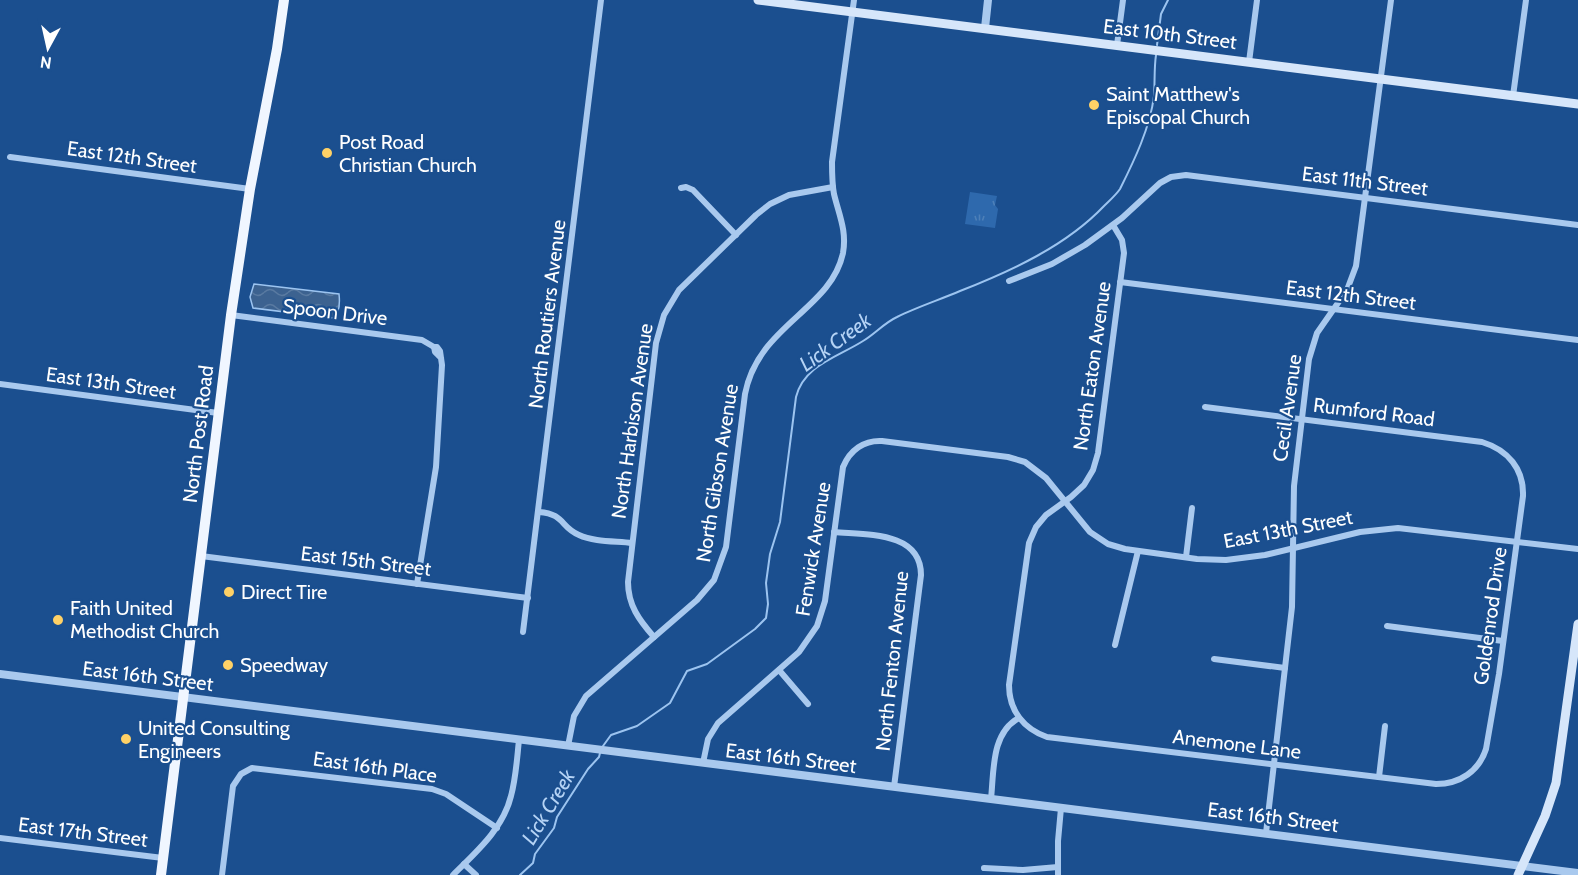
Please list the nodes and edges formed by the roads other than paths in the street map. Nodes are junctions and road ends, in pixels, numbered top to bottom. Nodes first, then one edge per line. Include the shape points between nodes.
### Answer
1 (284, 0) edge
2 (601, 0) edge
3 (758, 0) edge
4 (854, 0) edge
5 (988, 0) edge
6 (1123, 0) edge
7 (1257, 0) edge
8 (1391, 0) edge
9 (1526, 0) edge
10 (852, 11) junction
11 (985, 28) junction
12 (1116, 45) junction
13 (1249, 62) junction
14 (1381, 79) junction
15 (1513, 96) junction
16 (1578, 104) edge
17 (9, 157) dead end
18 (833, 187) junction
19 (681, 188) dead end
20 (250, 189) junction
21 (1365, 198) junction
22 (1113, 225) junction
23 (1578, 225) edge
24 (736, 235) junction
25 (1009, 281) dead end
26 (1120, 282) junction
27 (1334, 309) junction
28 (231, 315) junction
29 (1578, 340) edge
30 (0, 384) edge
31 (1205, 407) dead end
32 (218, 413) junction
33 (1302, 419) junction
34 (861, 445) joint
35 (1501, 450) joint
36 (1065, 502) junction
37 (1192, 508) dead end
38 (539, 512) junction
39 (834, 532) junction
40 (1516, 542) junction
41 (632, 543) junction
42 (1293, 547) junction
43 (1578, 549) edge
44 (1138, 551) junction
45 (201, 556) junction
46 (1186, 557) junction
47 (417, 584) junction
48 (528, 598) junction
49 (1578, 624) edge
50 (1387, 626) dead end
51 (524, 633) dead end
52 (654, 637) junction
53 (1503, 641) junction
54 (1115, 645) dead end
55 (1214, 659) dead end
56 (1285, 668) junction
57 (779, 670) junction
58 (0, 674) edge
59 (183, 698) junction
60 (808, 704) dead end
61 (1019, 718) junction
62 (1385, 726) dead end
63 (519, 740) junction
64 (568, 746) junction
65 (703, 763) junction
66 (1274, 765) junction
67 (1379, 777) junction
68 (1457, 781) joint
69 (894, 787) junction
70 (991, 799) junction
71 (1060, 808) junction
72 (496, 828) junction
73 (1266, 833) junction
74 (0, 838) edge
75 (163, 858) junction
76 (464, 864) junction
77 (1522, 865) junction
78 (1058, 867) junction
79 (984, 868) dead end
80 (1578, 873) edge
81 (160, 875) edge
82 (222, 875) edge
83 (453, 875) edge
84 (476, 875) edge
85 (1058, 875) edge
86 (1518, 875) edge

1 - 20 main road, North Post Road
2 - 38 street, North Routiers Avenue
3 - 10 main road, East 10th Street
4 - 10 street, North Gibson Avenue
5 - 11 street
6 - 12 street
7 - 13 street
8 - 14 street, Cecil Avenue
9 - 15 street
10 - 11 main road, East 10th Street
10 - 18 street, North Gibson Avenue via 832,162
11 - 12 main road, East 10th Street
12 - 13 main road, East 10th Street
13 - 14 main road, East 10th Street
14 - 15 main road, East 10th Street
14 - 21 street, Cecil Avenue
15 - 16 main road, East 10th Street
17 - 20 street, East 12th Street
18 - 24 street, North Harbison Avenue via 803,191 775,201
18 - 52 street, North Gibson Avenue via 844,227 841,259 828,284 770,341 752,371 745,394 726,547 719,570 700,598
19 - 24 street via 692,189
20 - 28 main road, North Post Road
21 - 22 street, East 11th Street via 1186,175 1166,180
21 - 23 street, East 11th Street
21 - 27 street, Cecil Avenue via 1355,269
22 - 25 street, East 11th Street via 1052,264
22 - 26 street, North Eaton Avenue via 1124,246
24 - 41 street, North Harbison Avenue via 679,290 661,323
26 - 27 street, East 12th Street
26 - 36 street, North Eaton Avenue via 1096,462 1084,485
27 - 29 street, East 12th Street
27 - 33 street, Cecil Avenue via 1312,347
28 - 32 main road, North Post Road
28 - 47 street, Spoon Drive via 422,340 439,349 436,466
30 - 32 street, East 13th Street
31 - 33 street, Rumford Road
32 - 45 main road, North Post Road
33 - 35 street, Rumford Road via 1479,441
33 - 42 street, Cecil Avenue via 1294,486
34 - 36 street, East 13th Street via 882,441 1014,458 1042,473
34 - 39 street, Fenwick Avenue via 843,466
35 - 40 street, Goldenrod Drive via 1517,468 1522,484
36 - 44 street, East 13th Street via 1096,537 1119,548
36 - 61 street, North Eaton Avenue via 1040,522 1026,553 1009,685 1010,699
37 - 46 street
38 - 41 street via 555,514 581,536
38 - 48 street, North Routiers Avenue
39 - 57 street, Fenwick Avenue via 820,621 803,648
39 - 69 street, North Fenton Avenue via 901,541 913,550 920,564
40 - 42 street, East 13th Street via 1384,528
40 - 43 street, East 13th Street
40 - 53 street, Goldenrod Drive
41 - 52 street, North Harbison Avenue via 630,599 638,618
42 - 46 street, East 13th Street via 1241,559
42 - 56 street, Cecil Avenue via 1293,607
44 - 46 street, East 13th Street
44 - 54 street
45 - 47 street, East 15th Street
45 - 59 main road, North Post Road
47 - 48 street, East 15th Street
48 - 51 street, North Routiers Avenue
49 - 77 main road via 1556,783
50 - 53 street
52 - 64 street, North Gibson Avenue via 586,696 572,722
53 - 68 street, Goldenrod Drive via 1484,755 1476,767
55 - 56 street
56 - 66 street, Cecil Avenue
57 - 60 street
57 - 65 street, Fenwick Avenue via 716,726 707,741
58 - 59 street, East 16th Street
59 - 63 street, East 16th Street
59 - 75 main road, North Post Road
61 - 66 street, Anemone Lane via 1034,732 1047,737
61 - 70 street via 999,740
62 - 67 street
63 - 64 street, East 16th Street
63 - 72 street via 511,795
64 - 65 street, East 16th Street
65 - 69 street, East 16th Street
66 - 67 street, Anemone Lane
66 - 73 street, Cecil Avenue
67 - 68 street, Anemone Lane via 1436,784
69 - 70 street, East 16th Street
70 - 71 street, East 16th Street
71 - 73 street, East 16th Street
71 - 78 street
72 - 76 street
72 - 82 street, East 16th Place via 446,794 432,789 252,768 241,774 233,788
73 - 77 street, East 16th Street
74 - 75 street, East 17th Street
75 - 81 main road, North Post Road
76 - 83 street
76 - 84 street
77 - 80 street, East 16th Street
77 - 86 main road
78 - 79 street
78 - 85 street

